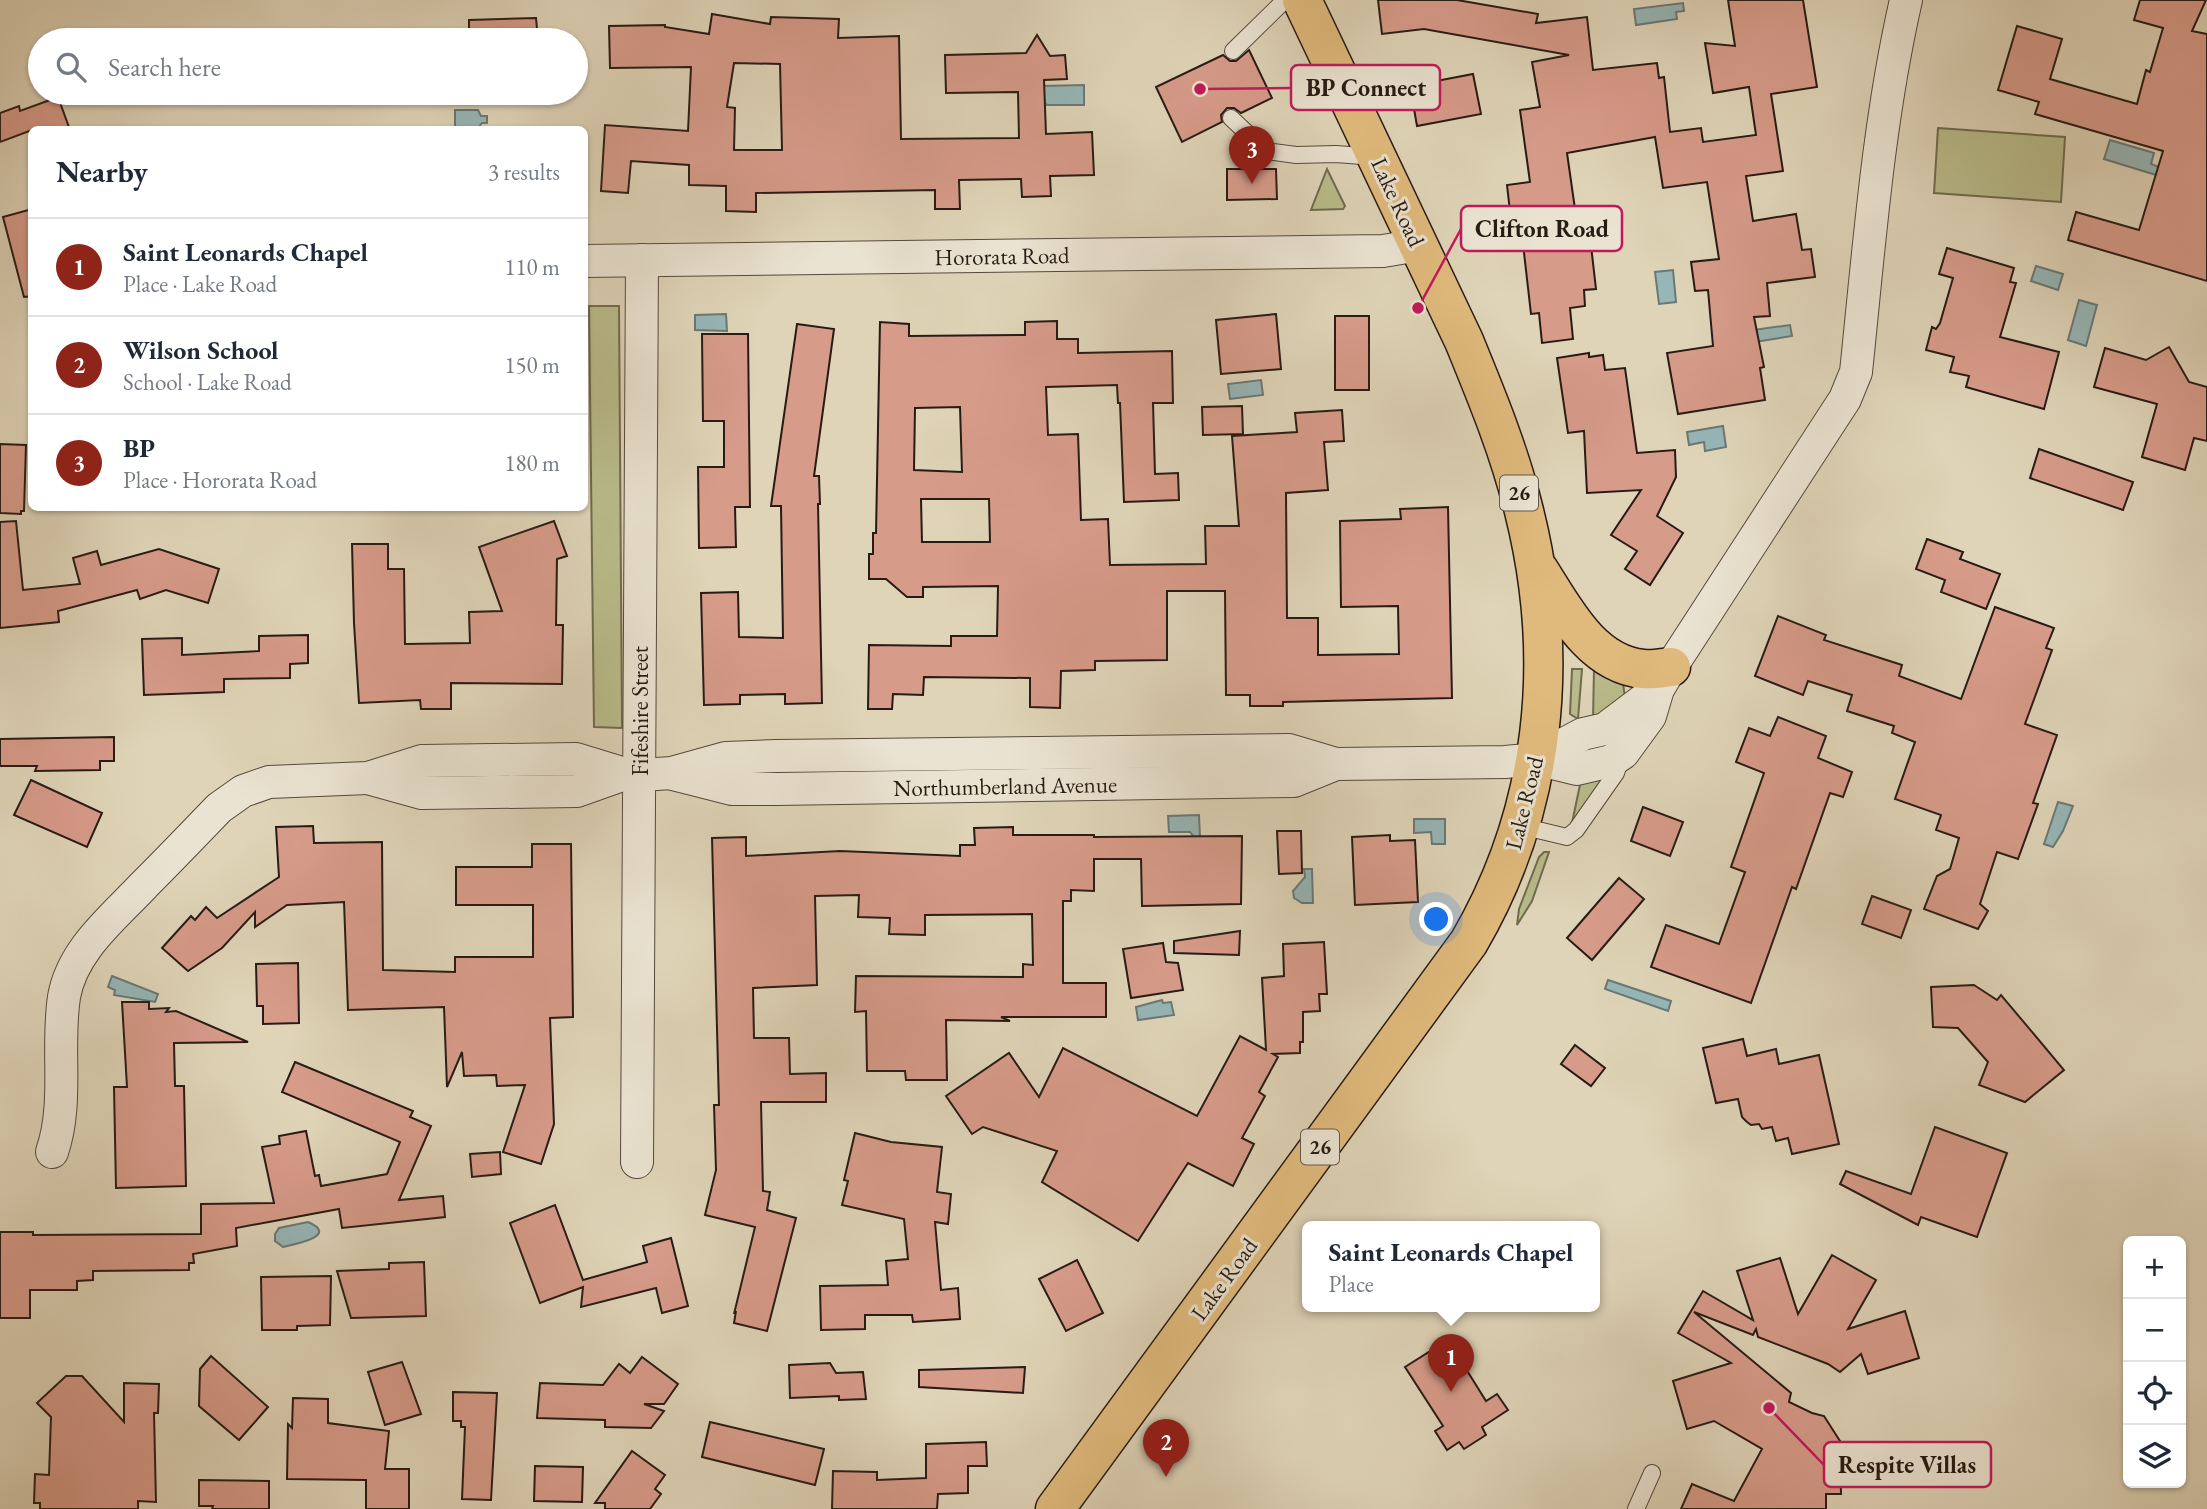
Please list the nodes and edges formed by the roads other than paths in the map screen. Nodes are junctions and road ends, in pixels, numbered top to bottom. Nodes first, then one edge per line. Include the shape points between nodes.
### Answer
1 (1285, 0) edge
2 (1302, 0) edge
3 (1906, 0) edge
4 (1233, 51) dead end
5 (1231, 118) dead end
6 (1378, 158) junction
7 (1419, 245) junction
8 (642, 260) junction
9 (588, 261) edge
10 (1535, 562) junction
11 (1664, 678) junction
12 (1219, 750) junction
13 (1116, 751) junction
14 (1623, 753) junction
15 (1536, 759) junction
16 (1336, 764) junction
17 (938, 770) junction
18 (633, 775) junction
19 (1219, 783) junction
20 (1116, 784) junction
21 (1521, 826) junction
22 (52, 1152) dead end
23 (637, 1162) dead end
24 (1653, 1473) dead end
25 (1055, 1509) edge
26 (1636, 1509) edge

1 - 4 lane
2 - 6 main road, Lake Road / 26
3 - 11 street via 1877,164 1856,372 1845,399
5 - 6 lane via 1266,151
6 - 7 main road, Lake Road / 26
7 - 8 street, Hororata Road via 1383,251
7 - 10 main road, Lake Road / 26 via 1487,396 1524,511
8 - 9 street, Hororata Road
8 - 18 street, Fifeshire Street
10 - 11 main road via 1599,651
10 - 15 main road, Lake Road / 26 via 1544,695
11 - 14 street via 1650,716
11 - 15 street via 1605,729 1583,734
12 - 13 street, Northumberland Avenue
12 - 16 street, Northumberland Avenue via 1289,750
12 - 19 lane
13 - 17 street, Northumberland Avenue
13 - 20 lane
14 - 15 street via 1611,761 1577,769
14 - 21 lane via 1616,774 1567,837
15 - 16 street, Northumberland Avenue
15 - 21 main road, Lake Road / 26
16 - 19 street, Northumberland Avenue via 1294,781
17 - 18 street, Northumberland Avenue via 777,772 726,758 672,773
17 - 20 street, Northumberland Avenue
18 - 22 street, Northumberland Avenue via 576,759 422,761 368,778 269,782 232,797 76,962 65,995 62,1109
18 - 23 street, Fifeshire Street
19 - 20 street, Northumberland Avenue
21 - 25 main road, Lake Road / 26 via 1488,910 1465,947
24 - 26 lane

